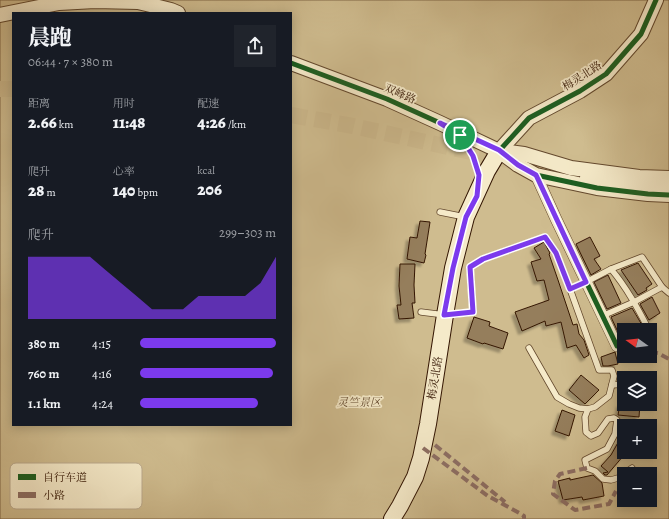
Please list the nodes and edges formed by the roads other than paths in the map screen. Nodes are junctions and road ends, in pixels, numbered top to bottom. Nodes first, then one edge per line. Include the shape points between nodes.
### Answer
1 (656, 0) edge
2 (16, 12) edge
3 (176, 12) edge
4 (12, 13) edge
5 (0, 15) edge
6 (292, 63) edge
7 (440, 123) junction
8 (499, 150) junction
9 (536, 175) junction
10 (588, 178) tunnel mouth
11 (669, 178) edge
12 (669, 187) edge
13 (669, 195) edge
14 (477, 196) junction
15 (440, 212) dead end
16 (466, 217) junction
17 (611, 269) junction
18 (586, 282) junction
19 (662, 287) junction
20 (570, 289) junction
21 (669, 293) edge
22 (634, 302) junction
23 (421, 312) dead end
24 (444, 315) junction
25 (602, 316) junction
26 (645, 323) edge
27 (617, 346) dead end
28 (529, 348) dead end
29 (612, 385) junction
30 (617, 385) edge
31 (588, 409) junction
32 (617, 478) edge
33 (392, 519) edge

1 - 8 street, 梅灵北路 via 641,34 606,74 529,118
2 - 3 street via 95,1 138,2
4 - 5 street
6 - 7 street, 双峰路 via 387,99
7 - 8 street, 双峰路
7 - 14 lane via 460,135 473,156 479,175
8 - 9 street
8 - 11 street via 524,154 571,168 639,177
8 - 14 main road, 梅灵北路
9 - 13 street via 597,188
9 - 18 street
10 - 12 main road
14 - 16 main road, 梅灵北路
15 - 16 lane
16 - 24 main road, 梅灵北路
17 - 18 lane
17 - 19 lane via 642,257
17 - 22 lane via 622,281
18 - 20 lane
18 - 25 street
19 - 21 lane
19 - 22 lane
20 - 24 lane via 556,253 545,237 483,259 470,267 473,312
20 - 29 lane via 599,370 612,370
22 - 25 lane
22 - 26 lane
23 - 24 lane
24 - 33 main road, 梅灵北路 via 421,458 415,477
25 - 27 street
28 - 31 lane via 557,397 579,408
29 - 30 lane
29 - 31 lane via 609,396
31 - 32 lane via 585,417 586,432 592,436 598,433 608,419 618,420 615,434 607,449 585,460 587,468 595,471 603,479

